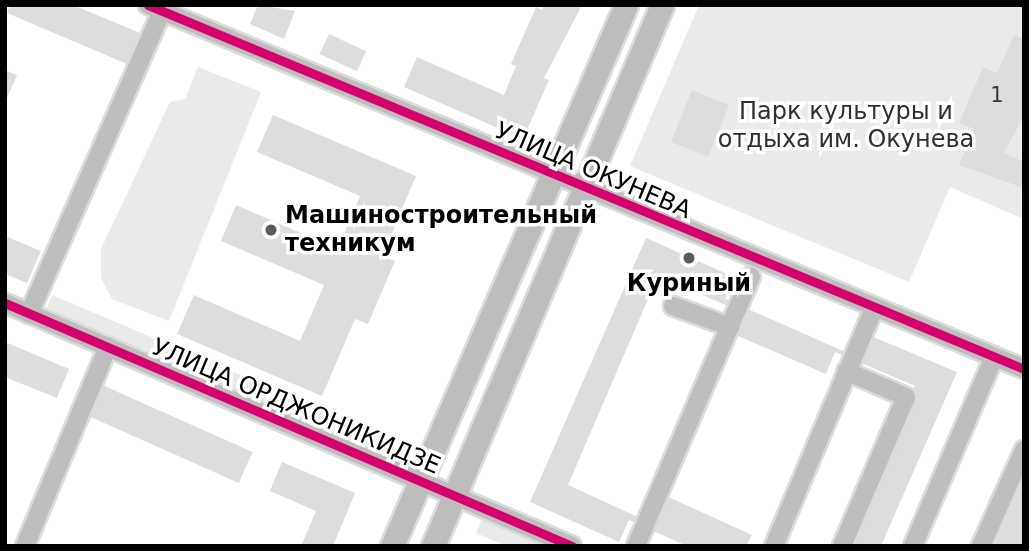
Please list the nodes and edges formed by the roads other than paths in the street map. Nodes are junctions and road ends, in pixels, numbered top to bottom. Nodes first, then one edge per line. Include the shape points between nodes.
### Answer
1 (626, 5) edge
2 (662, 5) edge
3 (155, 8) edge
4 (551, 174) junction
5 (585, 188) junction
6 (751, 277) dead end
7 (5, 303) edge
8 (673, 306) dead end
9 (874, 308) junction
10 (29, 314) junction
11 (730, 327) junction
12 (108, 347) junction
13 (994, 357) junction
14 (1024, 369) edge
15 (846, 371) junction
16 (1024, 450) edge
17 (420, 481) junction
18 (454, 496) junction
19 (25, 546) edge
20 (392, 546) edge
21 (433, 546) edge
22 (572, 546) edge
23 (636, 546) edge
24 (774, 546) edge
25 (842, 546) edge
26 (913, 546) edge
27 (981, 546) edge

1 - 4 main road
2 - 5 main road
3 - 4 street, УЛИЦА ОКУНЕВА
3 - 10 street
4 - 5 street, УЛИЦА ОКУНЕВА
4 - 17 main road
5 - 9 street, УЛИЦА ОКУНЕВА
5 - 18 main road
6 - 11 street
7 - 10 street, УЛИЦА ОРДЖОНИКИДЗЕ
8 - 11 street
9 - 13 street, УЛИЦА ОКУНЕВА
9 - 15 street
10 - 12 street, УЛИЦА ОРДЖОНИКИДЗЕ
11 - 23 street
12 - 17 street, УЛИЦА ОРДЖОНИКИДЗЕ
12 - 19 street
13 - 14 street, УЛИЦА ОКУНЕВА
13 - 26 street
15 - 24 street
15 - 25 street via 906,397
16 - 27 street
17 - 18 street, УЛИЦА ОРДЖОНИКИДЗЕ
17 - 20 main road
18 - 21 main road
18 - 22 street, УЛИЦА ОРДЖОНИКИДЗЕ

